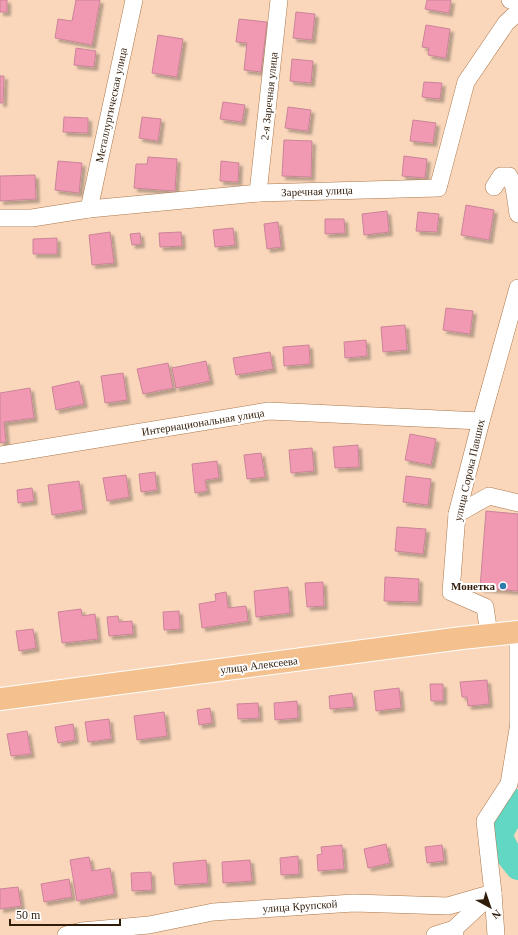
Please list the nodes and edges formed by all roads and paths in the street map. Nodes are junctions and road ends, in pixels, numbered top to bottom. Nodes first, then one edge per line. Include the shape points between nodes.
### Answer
1 (134, 0) edge
2 (279, 0) edge
3 (510, 0) edge
4 (518, 2) edge
5 (518, 12) edge
6 (494, 187) dead end
7 (258, 193) junction
8 (89, 209) junction
9 (518, 214) edge
10 (0, 218) edge
11 (518, 288) edge
12 (481, 421) junction
13 (0, 455) edge
14 (518, 504) edge
15 (457, 514) junction
16 (517, 632) edge
17 (489, 634) junction
18 (0, 699) edge
19 (518, 724) edge
20 (518, 729) edge
21 (493, 893) junction
22 (143, 930) edge
23 (455, 932) edge
24 (66, 935) edge
25 (435, 935) edge
26 (496, 935) edge

1 - 8 street, Металлургическая улица
2 - 7 street, 2-я Заречная улица
3 - 4 street
5 - 7 street, Заречная улица via 506,23 466,82 438,188
6 - 9 street via 500,176 509,176 514,188
7 - 8 street, Заречная улица
8 - 10 street, Заречная улица via 32,218
11 - 12 street, улица Сорока Павших
12 - 13 street, Интернациональная улица via 269,410
12 - 15 street, улица Сорока Павших
14 - 15 street via 490,496
15 - 17 street, улица Сорока Павших via 451,592 485,608
16 - 17 main road, улица Алексеева
16 - 19 street
17 - 18 main road, улица Алексеева
20 - 21 street via 509,784 485,821
21 - 22 street, улица Крупской via 448,906 354,903 213,912
21 - 23 street
21 - 26 street
22 - 24 street, улица Крупской via 82,931
23 - 25 street

